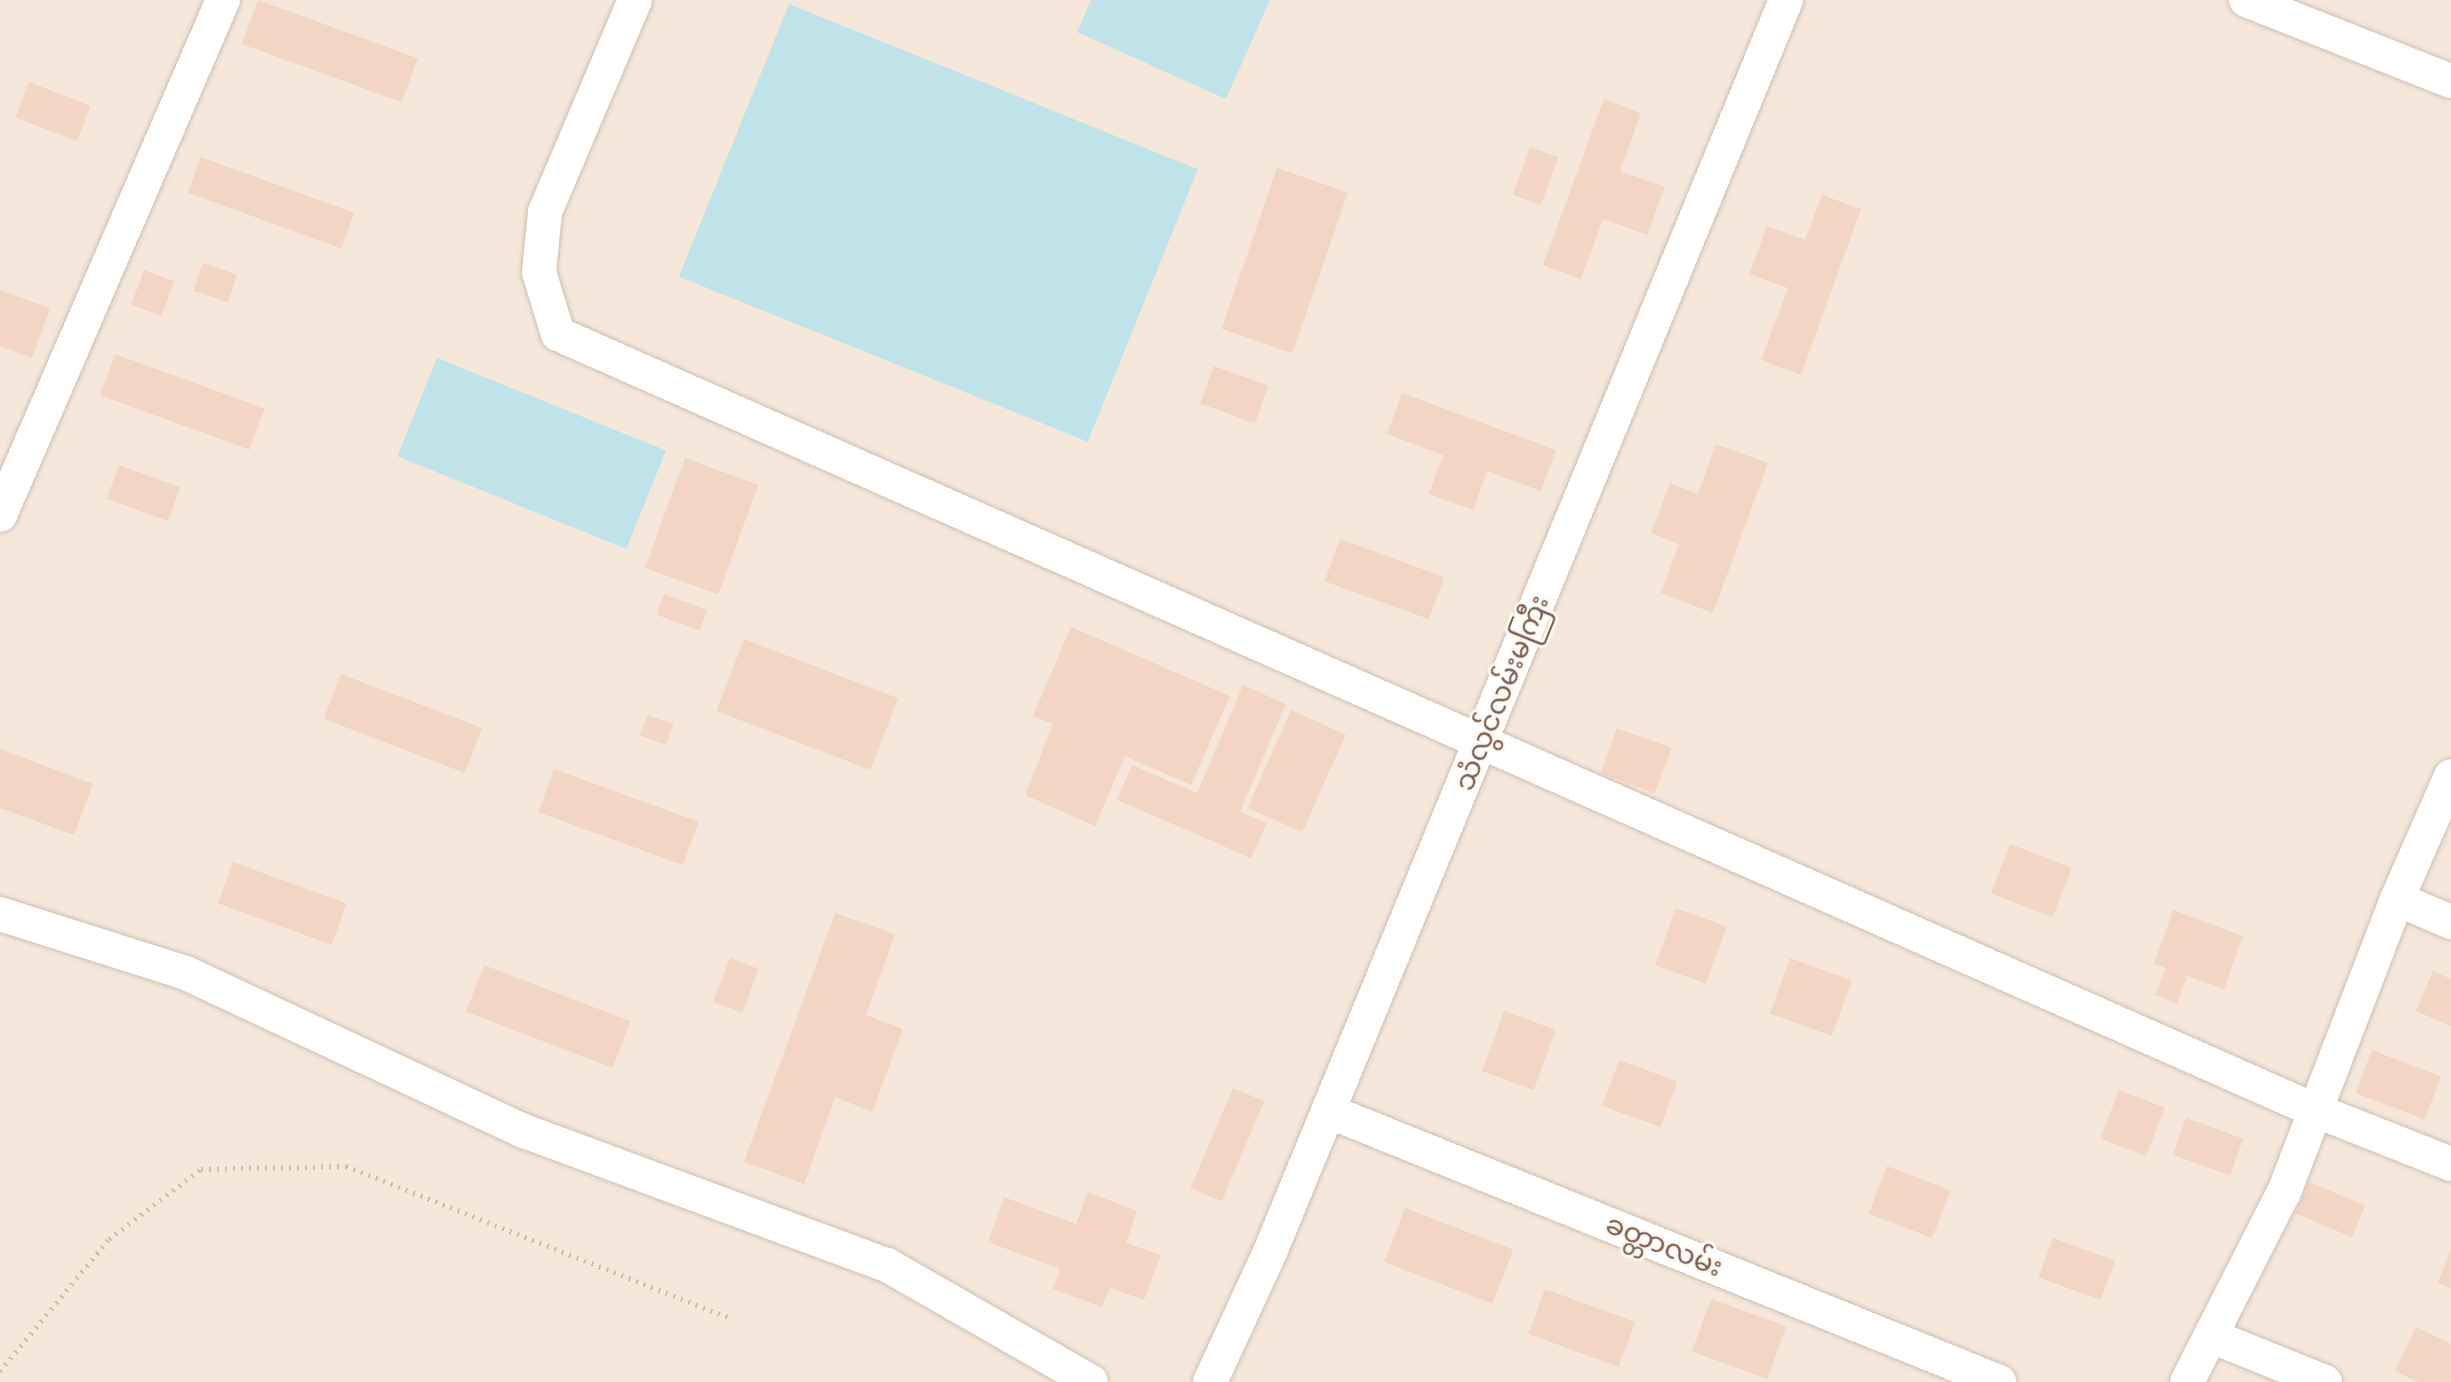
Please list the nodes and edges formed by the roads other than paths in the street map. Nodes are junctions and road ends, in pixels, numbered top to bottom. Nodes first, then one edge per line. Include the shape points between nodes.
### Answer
1 (223, 0) edge
2 (635, 0) edge
3 (1786, 0) edge
4 (2246, 0) edge
5 (2451, 81) edge
6 (0, 515) edge
7 (1482, 743) junction
8 (2451, 776) edge
9 (2397, 899) junction
10 (0, 914) edge
11 (2451, 922) edge
12 (2312, 1109) junction
13 (1328, 1111) junction
14 (2451, 1164) edge
15 (2211, 1336) junction
16 (1091, 1382) edge
17 (1210, 1382) edge
18 (1999, 1382) edge
19 (2187, 1382) edge
20 (2325, 1382) edge

1 - 6 street
2 - 7 street via 545,212 539,272 558,334
3 - 7 street, သံလွင်လမ်းမကြီး
4 - 5 street
7 - 12 street
7 - 13 street, သံလွင်လမ်းမကြီး
8 - 9 street
9 - 11 street
9 - 12 street
10 - 16 street via 186,973 524,1131 887,1265
12 - 14 street
12 - 15 street via 2284,1192
13 - 17 street, သံလွင်လမ်းမကြီး
13 - 18 street, ခတ္တာလမ်း
15 - 19 street
15 - 20 street

